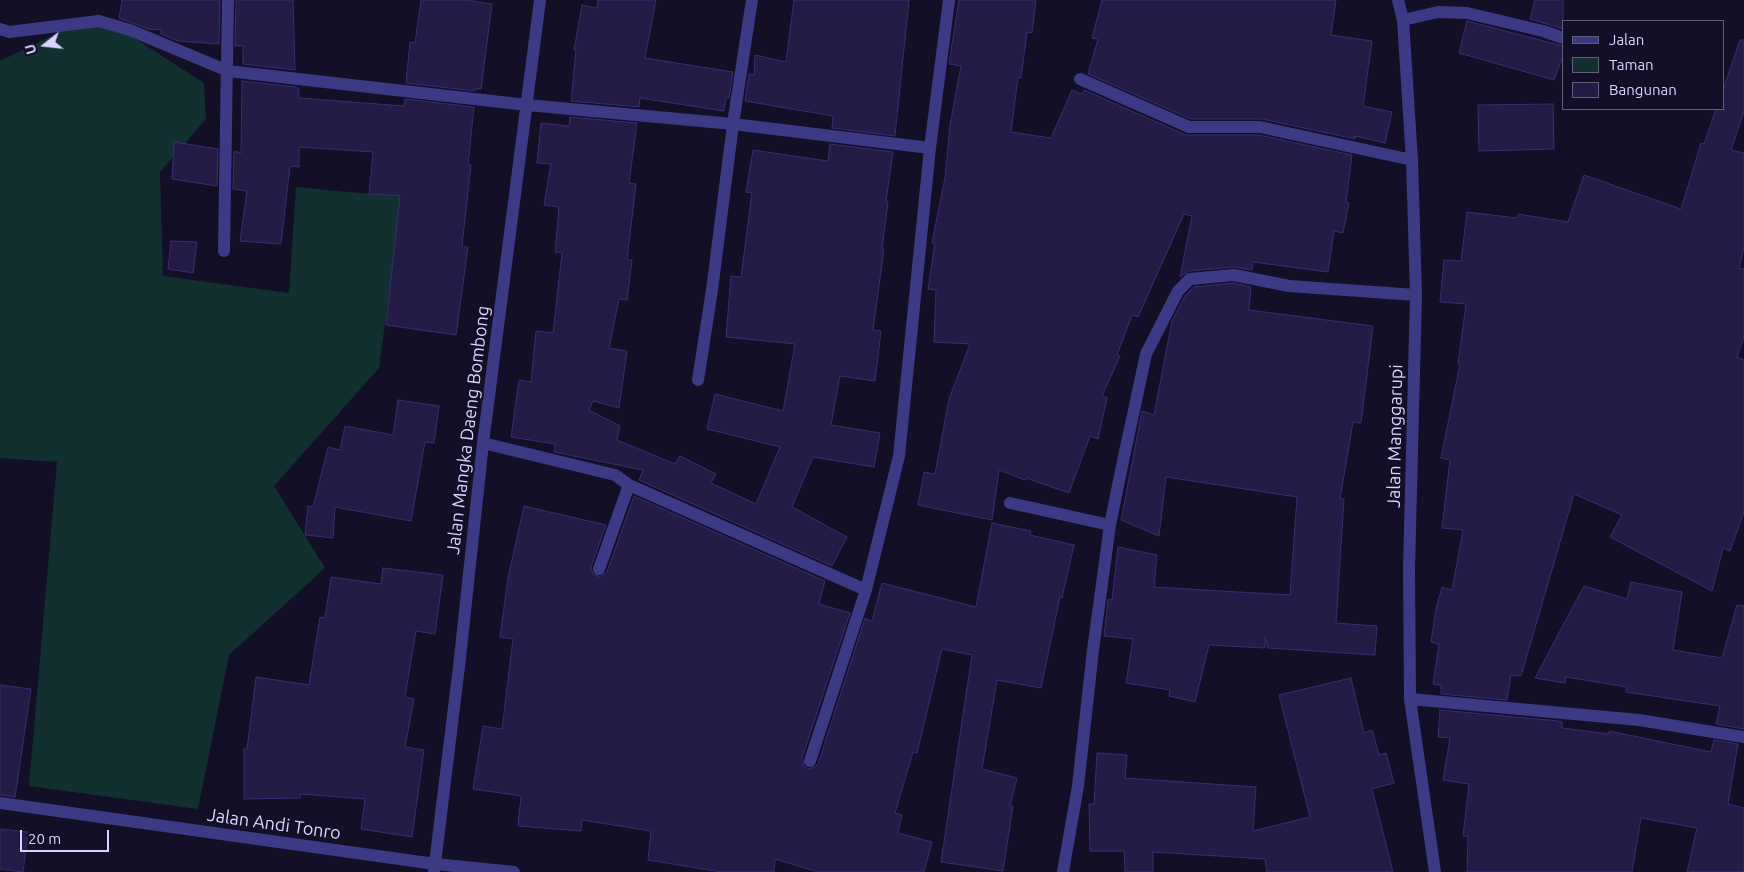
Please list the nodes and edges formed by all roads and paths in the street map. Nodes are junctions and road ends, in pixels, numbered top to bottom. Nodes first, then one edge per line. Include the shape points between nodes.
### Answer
1 (228, 0) edge
2 (540, 0) edge
3 (752, 0) edge
4 (950, 0) edge
5 (1398, 0) edge
6 (1403, 20) junction
7 (0, 29) edge
8 (1562, 38) edge
9 (228, 71) junction
10 (1080, 79) dead end
11 (527, 105) junction
12 (733, 124) junction
13 (930, 148) junction
14 (1412, 160) junction
15 (224, 251) dead end
16 (1416, 295) junction
17 (698, 380) dead end
18 (483, 443) junction
19 (629, 485) junction
20 (1010, 503) dead end
21 (1110, 525) junction
22 (599, 569) dead end
23 (866, 590) junction
24 (1410, 699) junction
25 (1744, 737) edge
26 (810, 761) dead end
27 (0, 803) edge
28 (434, 868) edge
29 (514, 872) edge
30 (1063, 872) edge
31 (1435, 872) edge

1 - 9 street
2 - 11 street, Jalan Mangka Daeng Bombong
3 - 12 street
4 - 13 street
5 - 6 street, Jalan Manggarupi
6 - 8 street via 1438,12 1467,13
6 - 14 street, Jalan Manggarupi
7 - 9 street via 8,32 99,21 130,30
9 - 11 street
9 - 15 street
10 - 14 street via 1189,127 1260,128
11 - 12 street
11 - 18 street, Jalan Mangka Daeng Bombong
12 - 13 street
12 - 17 street
13 - 23 street via 900,456
14 - 16 street, Jalan Manggarupi
16 - 21 street via 1289,286 1234,274 1190,279 1184,283 1146,354
16 - 24 street, Jalan Manggarupi via 1409,568
18 - 19 street via 615,475
18 - 28 street, Jalan Mangka Daeng Bombong
19 - 22 street
19 - 23 street
20 - 21 street
21 - 30 street via 1078,786
23 - 26 street
24 - 25 street via 1639,720
24 - 31 street, Jalan Manggarupi
27 - 28 street, Jalan Andi Tonro
28 - 29 street, Jalan Andi Tonro

